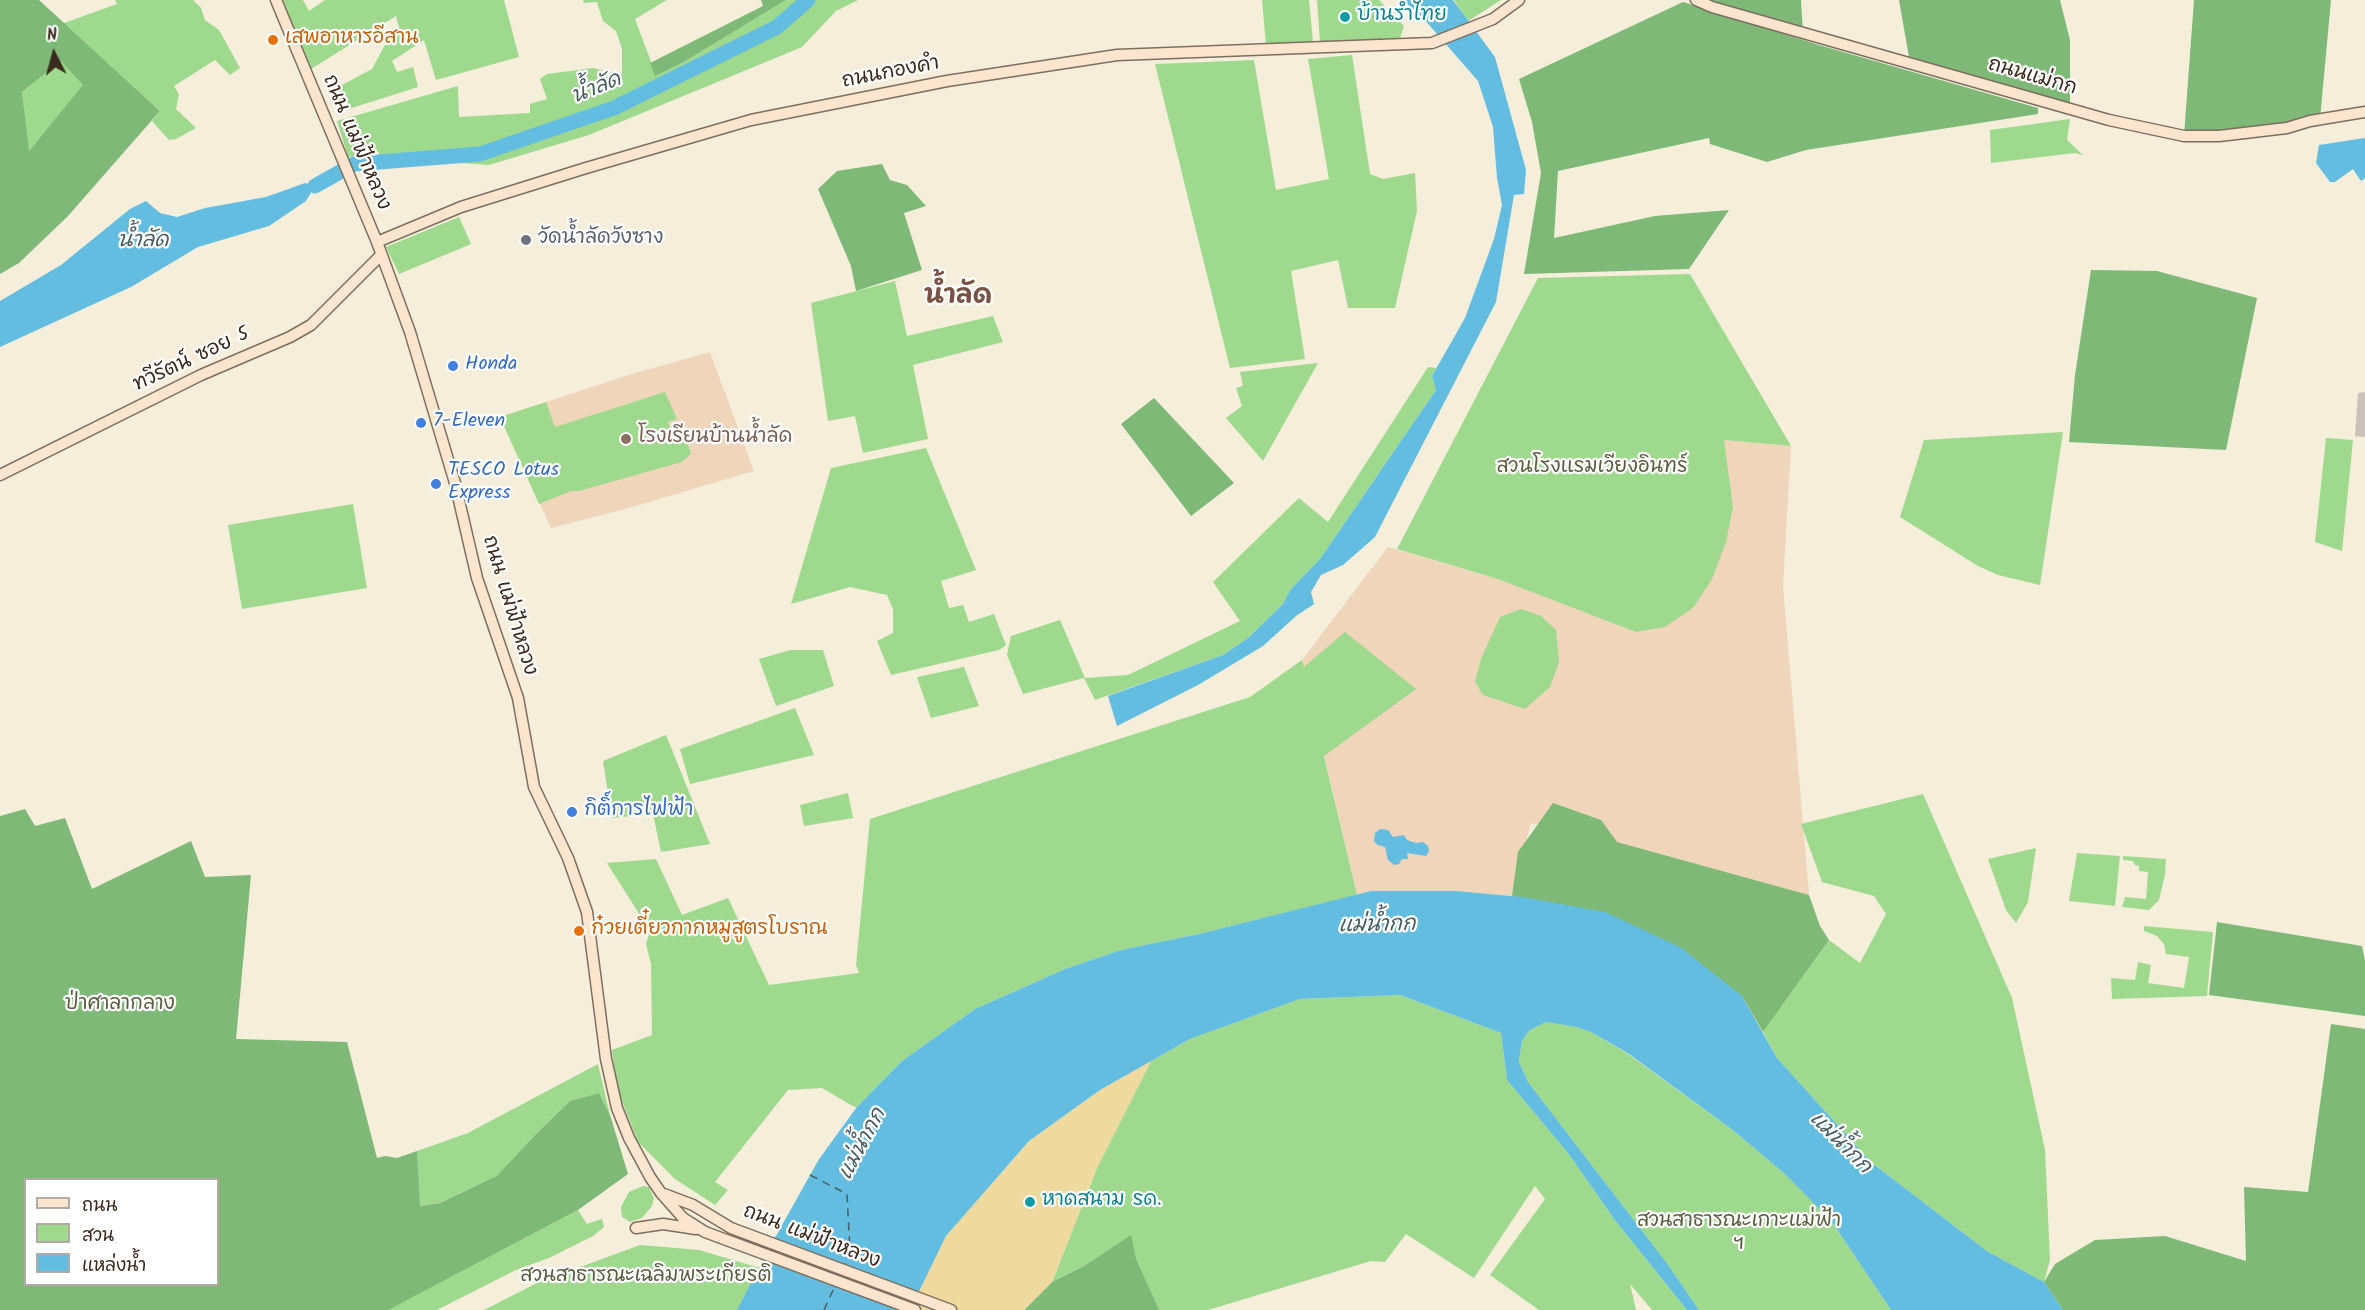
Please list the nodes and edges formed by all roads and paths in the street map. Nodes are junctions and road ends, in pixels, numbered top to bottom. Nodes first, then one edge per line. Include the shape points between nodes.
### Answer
1 (276, 0) edge
2 (1519, 0) edge
3 (1696, 0) edge
4 (2365, 112) edge
5 (377, 242) junction
6 (381, 255) junction
7 (0, 475) edge
8 (661, 1193) junction
9 (636, 1228) dead end
10 (705, 1232) junction
11 (915, 1310) edge
12 (951, 1310) edge

1 - 5 street, ถนน แม่ฟ้าหลวง
2 - 5 street, ถนนกองคำ via 1493,19 1432,44 1117,55 947,81 751,120 461,207
3 - 4 street, ถนนแม่กก via 2109,120 2184,136 2287,128
5 - 6 street, ถนน แม่ฟ้าหลวง
6 - 7 street, ทวีรัตน์ ซอย 5 via 311,325
6 - 8 street, ถนน แม่ฟ้าหลวง via 413,342 455,483 477,578 518,698 534,787 568,858 586,912 606,1059 617,1108
8 - 10 street, ถนน แม่ฟ้าหลวง via 683,1218
8 - 12 street, ถนน แม่ฟ้าหลวง via 759,1239
9 - 10 street via 663,1224
10 - 11 street, ถนน แม่ฟ้าหลวง

